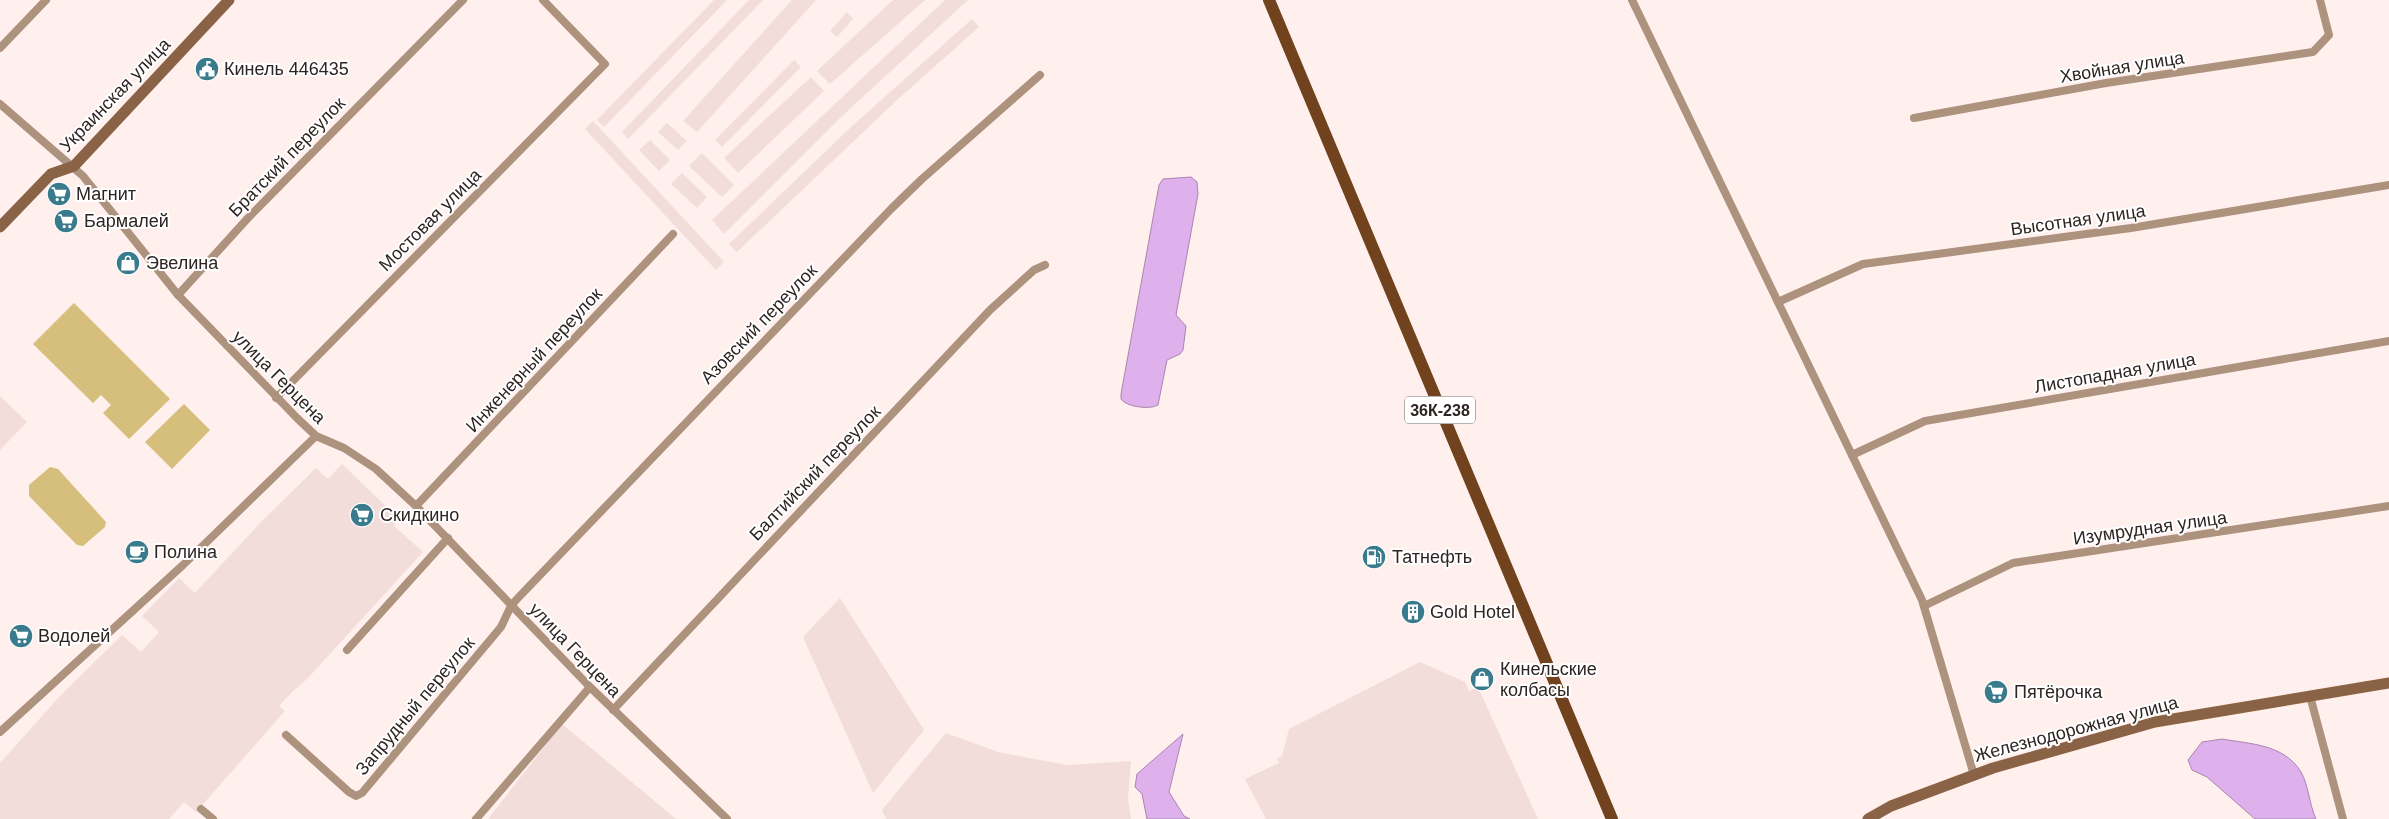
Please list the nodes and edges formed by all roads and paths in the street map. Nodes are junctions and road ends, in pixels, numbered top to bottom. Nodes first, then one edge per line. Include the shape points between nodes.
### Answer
1 (46, 0) edge
2 (229, 0) edge
3 (463, 0) edge
4 (543, 0) edge
5 (1269, 0) edge
6 (1632, 0) edge
7 (2320, 0) edge
8 (0, 48) edge
9 (1040, 75) dead end
10 (0, 104) edge
11 (1914, 118) dead end
12 (74, 166) junction
13 (2389, 186) edge
14 (0, 227) edge
15 (673, 234) dead end
16 (1046, 265) dead end
17 (178, 295) junction
18 (1778, 302) junction
19 (2389, 341) edge
20 (276, 398) junction
21 (316, 436) junction
22 (1852, 455) junction
23 (416, 506) junction
24 (2389, 506) edge
25 (448, 538) junction
26 (511, 606) junction
27 (1924, 606) junction
28 (347, 650) dead end
29 (2389, 683) edge
30 (590, 687) junction
31 (2310, 696) junction
32 (613, 710) junction
33 (0, 732) edge
34 (286, 735) dead end
35 (1974, 775) junction
36 (201, 809) dead end
37 (213, 819) edge
38 (476, 819) edge
39 (727, 819) edge
40 (1612, 819) edge
41 (1868, 819) edge
42 (2343, 819) edge

1 - 8 street
2 - 12 street, Украинская улица
3 - 17 street, Братский переулок via 255,210
4 - 20 street, Мостовая улица via 606,64
5 - 40 main road, 36К-238
6 - 18 street
7 - 11 street, Хвойная улица via 2329,35 2313,52 2106,83
9 - 26 street, Азовский переулок via 892,208
10 - 12 street, улица Герцена
12 - 14 street, Украинская улица via 51,174
12 - 17 street, улица Герцена
13 - 18 street, Высотная улица via 2131,228 1863,264
15 - 23 street, Инженерный переулок
16 - 32 street, Балтийский переулок via 1034,270 990,310
17 - 20 street, улица Герцена
18 - 22 street
19 - 22 street, Листопадная улица via 1925,421
20 - 21 street, улица Герцена
21 - 23 street, улица Герцена via 344,448 376,469
21 - 33 street
22 - 27 street
23 - 25 street, улица Герцена
24 - 27 street, Изумрудная улица via 2013,563
25 - 26 street, улица Герцена
25 - 28 street
26 - 30 street, улица Герцена
26 - 34 street, Запрудный переулок via 501,627 362,793 356,796 349,792
27 - 35 street
29 - 31 street, Железнодорожная улица
30 - 32 street, улица Герцена
30 - 38 street
31 - 35 street, Железнодорожная улица via 2155,722
31 - 42 street
32 - 39 street, улица Герцена
35 - 41 street, Железнодорожная улица via 1892,806
36 - 37 street

